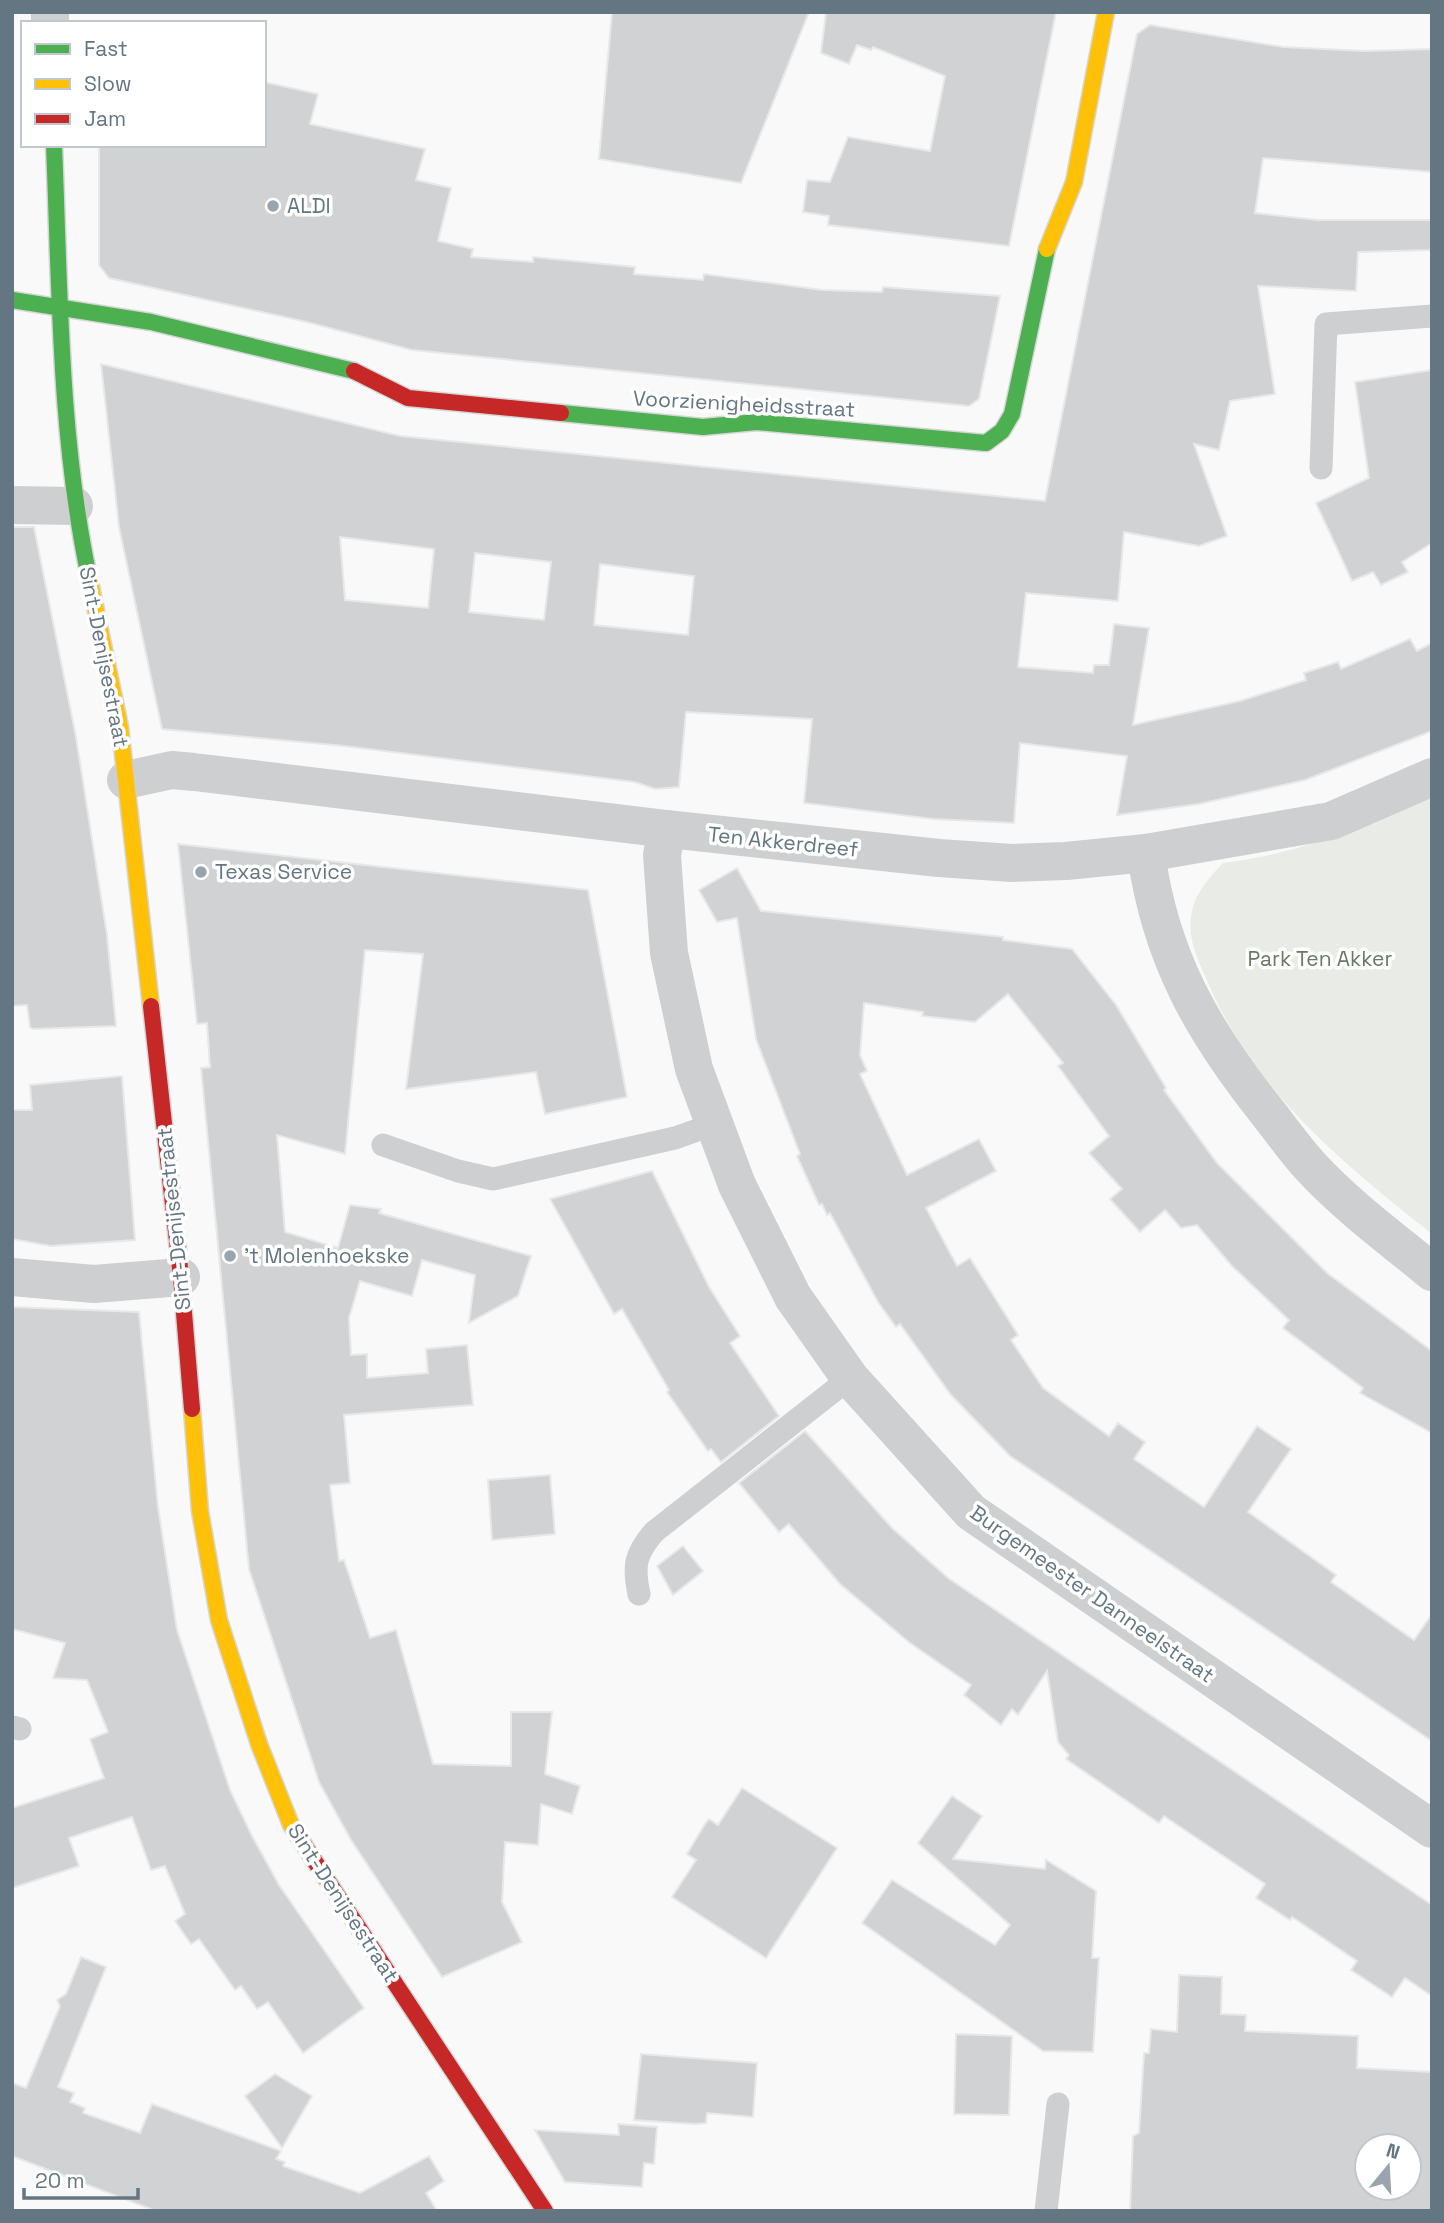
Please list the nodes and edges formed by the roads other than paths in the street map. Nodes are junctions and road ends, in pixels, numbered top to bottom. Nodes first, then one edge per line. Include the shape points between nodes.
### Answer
1 (1106, 12) edge
2 (54, 147) edge
3 (12, 300) edge
4 (60, 310) junction
5 (1432, 316) edge
6 (1321, 468) dead end
7 (12, 505) edge
8 (74, 506) junction
9 (1432, 777) edge
10 (126, 780) junction
11 (667, 829) junction
12 (1146, 853) junction
13 (714, 1124) junction
14 (383, 1145) dead end
15 (1432, 1272) edge
16 (12, 1276) edge
17 (181, 1277) junction
18 (850, 1378) junction
19 (639, 1594) dead end
20 (1432, 1829) edge
21 (1058, 2105) dead end
22 (545, 2211) edge
23 (1046, 2211) edge

1 - 4 street, Voorzienigheidsstraat via 1074,182 1046,251 1012,414 1002,431 986,443 757,422 703,427 408,398 351,369 151,322
2 - 4 street, Sint-Denijsestraat
3 - 4 street
4 - 8 street, Sint-Denijsestraat
5 - 6 lane via 1326,324
7 - 8 street
8 - 10 street, Sint-Denijsestraat via 120,727
9 - 12 street, Ten Akkerdreef via 1331,821
10 - 11 street, Ten Akkerdreef via 172,771 194,772
10 - 17 street, Sint-Denijsestraat
11 - 12 street, Ten Akkerdreef via 1012,863
11 - 13 street, Burgemeester Danneelstraat via 662,855 669,953 694,1069
12 - 15 street via 1152,898 1166,946 1190,1001 1230,1066 1312,1168
13 - 14 lane via 675,1138 493,1179
13 - 18 street, Burgemeester Danneelstraat via 737,1185 793,1297
16 - 17 street via 94,1284
17 - 22 street, Sint-Denijsestraat via 200,1511 219,1620 259,1744 291,1825
18 - 19 lane via 654,1532 638,1550 635,1576
18 - 20 street, Burgemeester Danneelstraat via 971,1512
21 - 23 lane

